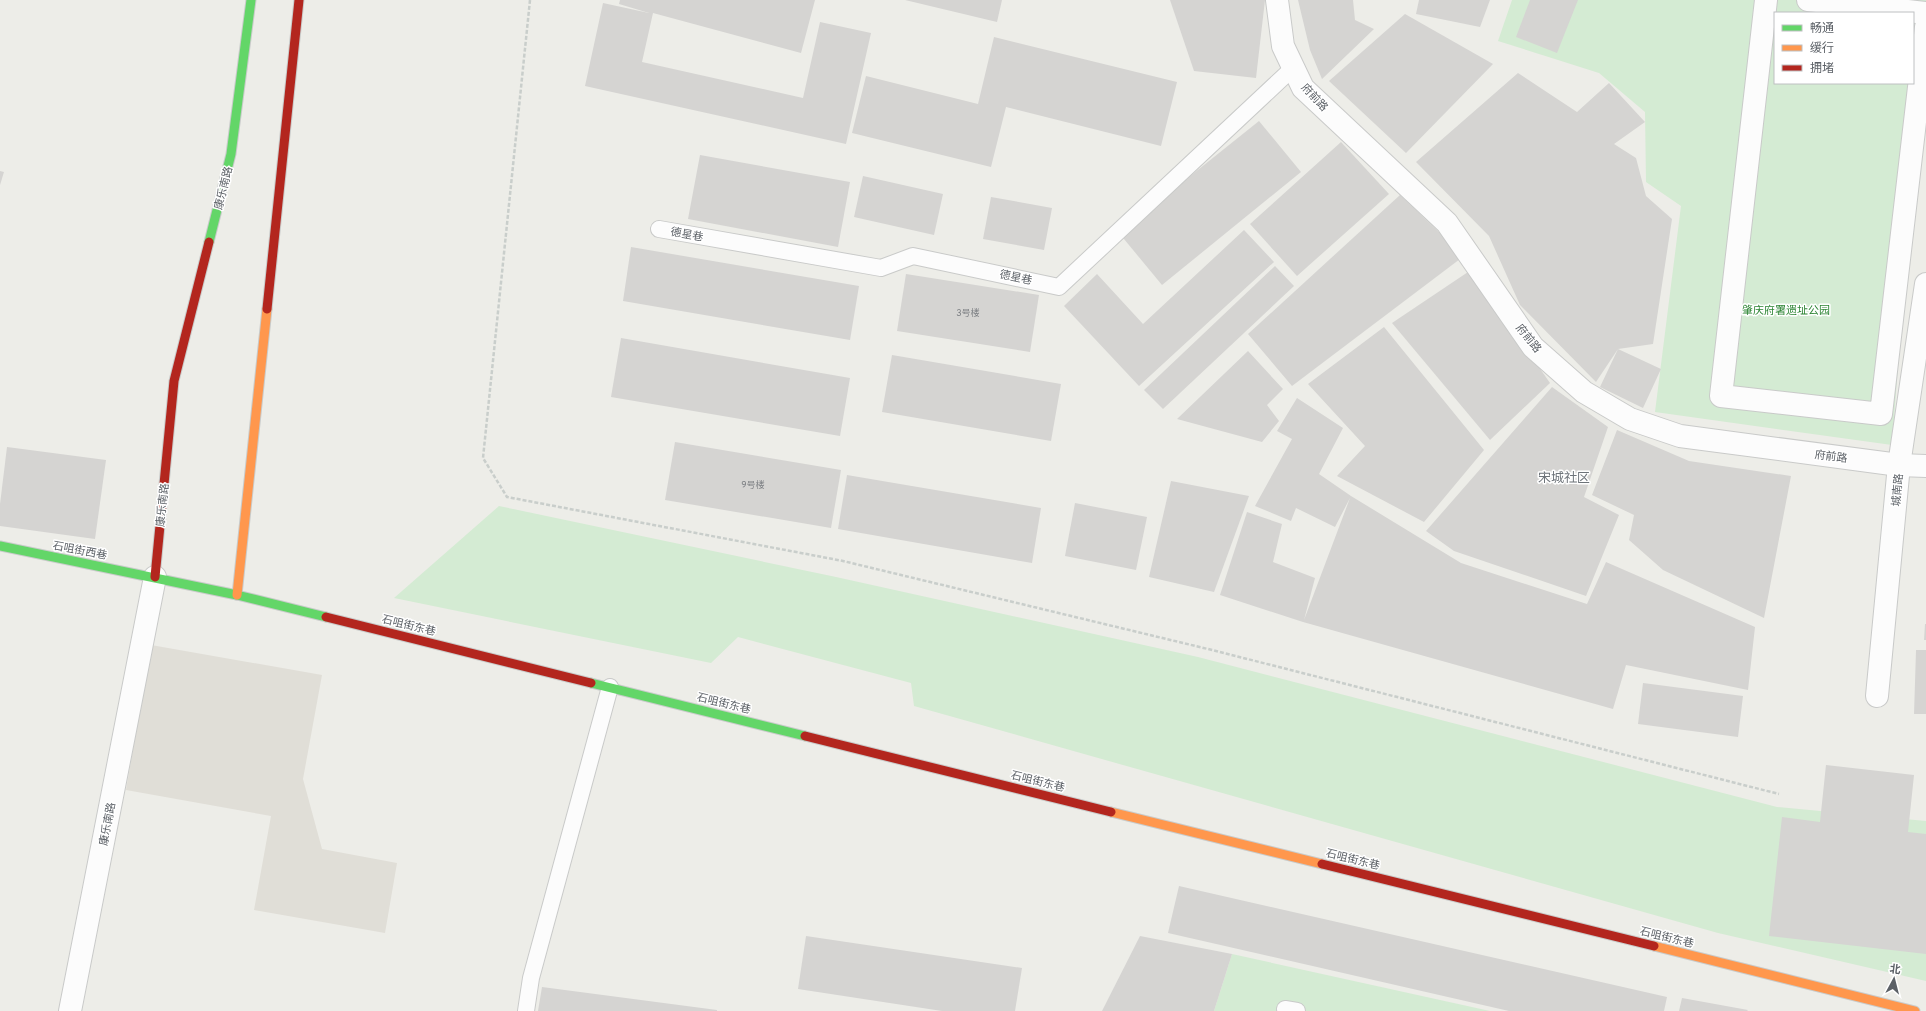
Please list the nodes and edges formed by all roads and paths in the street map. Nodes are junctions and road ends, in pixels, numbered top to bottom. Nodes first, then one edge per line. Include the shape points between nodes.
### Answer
1 (251, 0) edge
2 (299, 0) edge
3 (530, 0) edge
4 (1277, 0) edge
5 (1766, 0) edge
6 (1808, 0) edge
7 (1926, 13) edge
8 (1926, 27) edge
9 (1294, 68) junction
10 (659, 229) dead end
11 (1926, 284) edge
12 (1899, 465) junction
13 (1926, 466) edge
14 (0, 546) edge
15 (155, 577) junction
16 (237, 595) junction
17 (610, 687) junction
18 (1877, 696) dead end
19 (1780, 794) dead end
20 (70, 1011) edge
21 (526, 1011) edge
22 (1915, 1011) edge

1 - 15 street, 康乐南路 via 232,154 174,381
2 - 16 street
3 - 19 path via 483,458 507,497 850,563 1216,651
4 - 9 street, 府前路 via 1283,46
5 - 8 street via 1721,396 1881,414
6 - 7 street
9 - 10 lane, 德星巷 via 1059,286 913,256 882,268
9 - 12 street, 府前路 via 1303,88 1447,223 1533,347 1584,392 1630,418 1680,436
11 - 12 street, 城南路
12 - 13 street, 府前路
12 - 18 street, 城南路
14 - 15 street, 石咀街西巷
15 - 16 street, 石咀街东巷
15 - 20 street, 康乐南路
16 - 17 street, 石咀街东巷
17 - 21 lane via 530,978
17 - 22 street, 石咀街东巷

